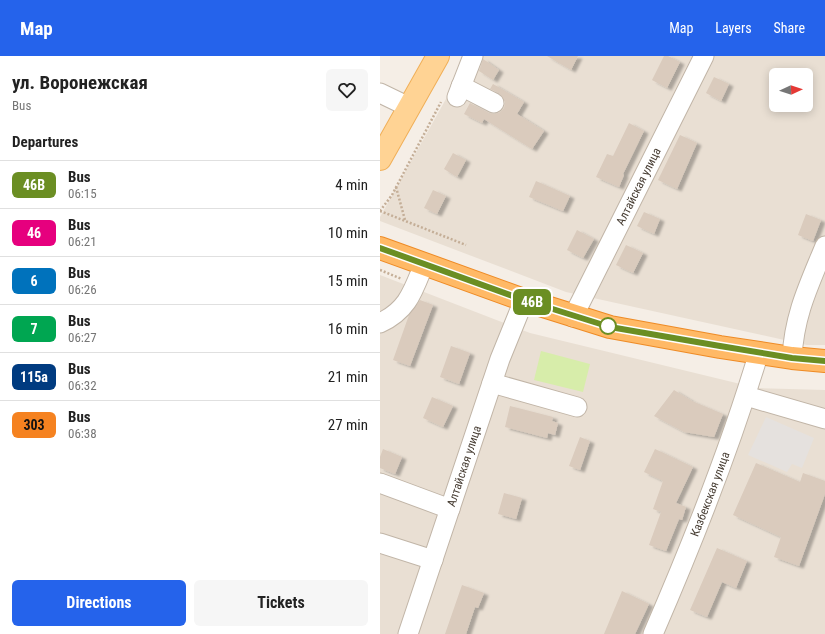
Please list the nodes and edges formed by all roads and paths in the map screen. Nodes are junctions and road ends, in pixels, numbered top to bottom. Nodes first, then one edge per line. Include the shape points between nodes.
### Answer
1 (438, 56) edge
2 (473, 56) edge
3 (704, 56) edge
4 (380, 76) edge
5 (380, 93) edge
6 (454, 93) junction
7 (494, 103) dead end
8 (409, 107) junction
9 (380, 159) edge
10 (396, 187) junction
11 (380, 211) edge
12 (405, 221) junction
13 (466, 245) dead end
14 (825, 246) edge
15 (380, 248) edge
16 (424, 264) junction
17 (380, 270) edge
18 (415, 284) junction
19 (524, 300) junction
20 (573, 316) junction
21 (380, 323) edge
22 (758, 352) junction
23 (792, 358) junction
24 (825, 361) edge
25 (492, 383) junction
26 (746, 396) junction
27 (577, 407) dead end
28 (825, 419) edge
29 (380, 483) edge
30 (450, 509) junction
31 (380, 544) edge
32 (433, 560) junction
33 (408, 634) edge
34 (653, 634) edge

1 - 8 main road
2 - 6 street
3 - 20 street, Алтайская улица
4 - 5 street
5 - 8 street
6 - 7 street
6 - 10 path
8 - 9 main road
10 - 11 path
10 - 12 path
11 - 12 path
12 - 13 path
14 - 23 street via 799,310
15 - 16 highway
16 - 18 street
16 - 19 highway
17 - 18 path
18 - 21 street via 407,302 398,313
19 - 20 highway
19 - 25 street, Алтайская улица
20 - 22 highway via 610,327
22 - 23 highway
22 - 26 street, Казбекская улица
23 - 24 highway
25 - 27 street
25 - 30 street, Алтайская улица
26 - 28 street
26 - 34 street, Казбекская улица via 694,539
29 - 30 street
30 - 32 street, Алтайская улица
31 - 32 street
32 - 33 street, Алтайская улица

